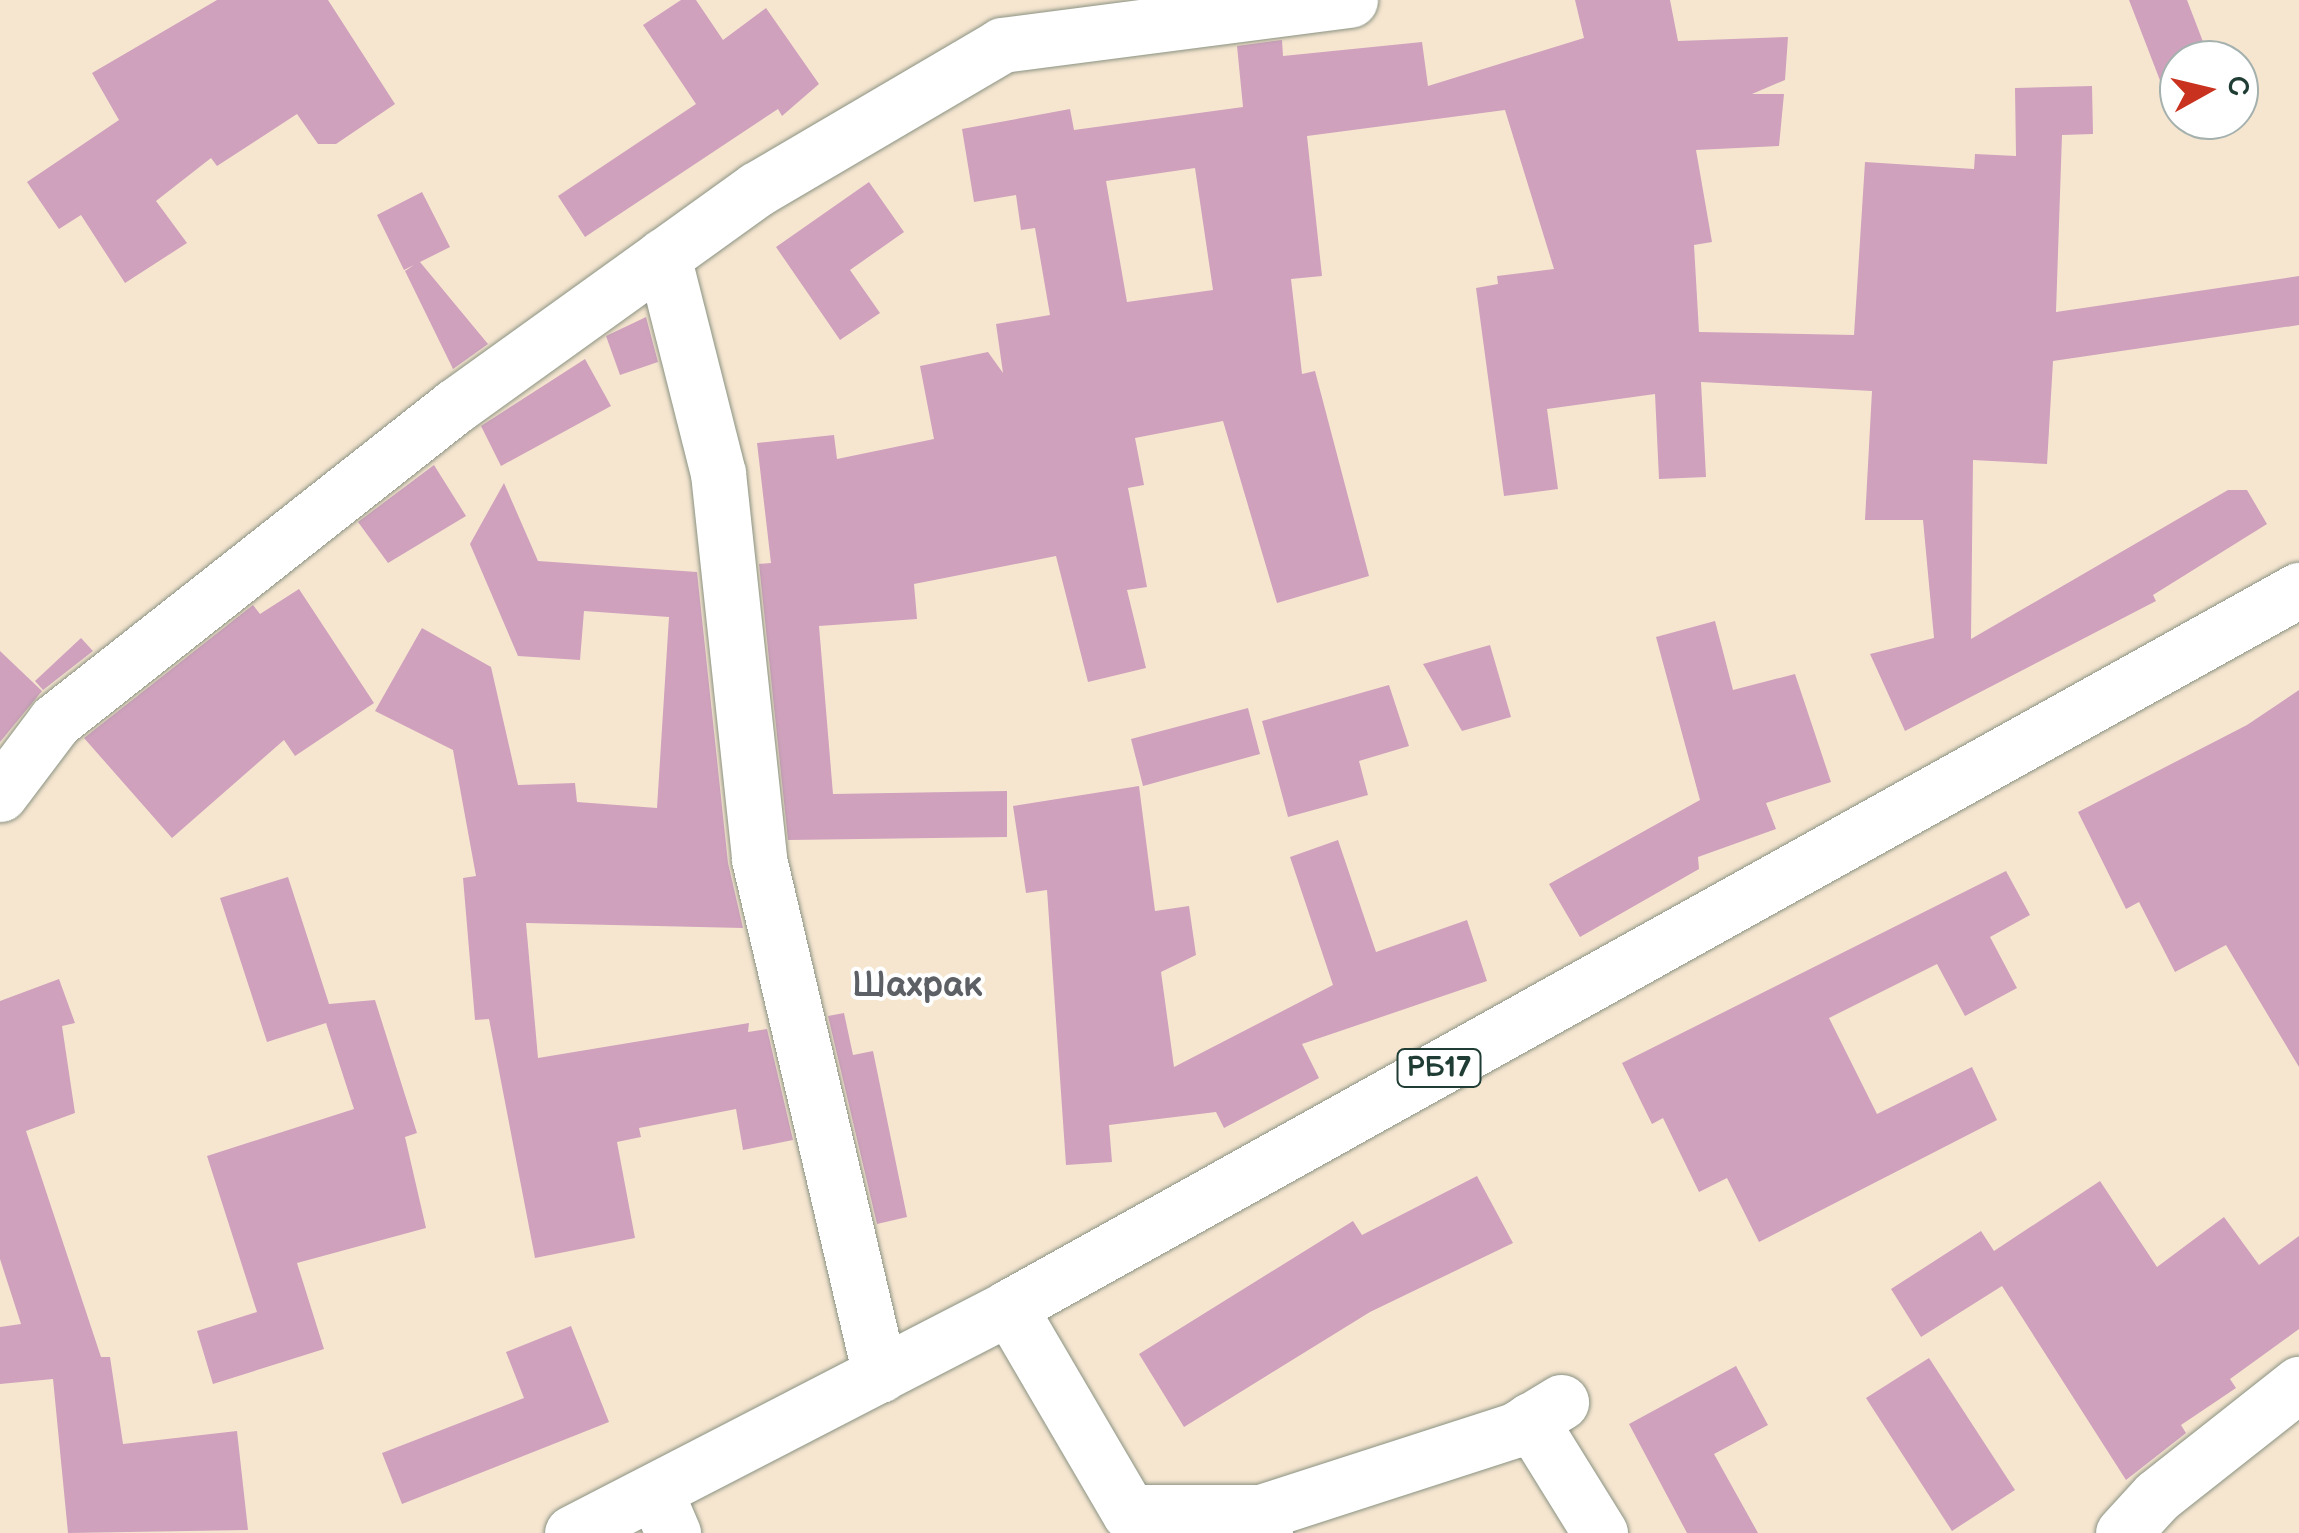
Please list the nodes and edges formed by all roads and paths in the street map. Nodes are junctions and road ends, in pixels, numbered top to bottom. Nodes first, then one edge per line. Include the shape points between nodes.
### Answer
1 (1350, 0) edge
2 (663, 256) junction
3 (2299, 590) edge
4 (0, 794) edge
5 (1009, 1308) junction
6 (880, 1375) junction
7 (2299, 1384) edge
8 (664, 1512) edge
9 (1263, 1522) edge
10 (572, 1533) edge
11 (1600, 1533) edge
12 (2123, 1533) edge

1 - 2 street via 1002,45 757,189
2 - 4 street via 455,406 55,722
2 - 6 street via 718,473 760,859
3 - 5 street, РБ17
5 - 6 street, РБ17
5 - 9 street via 1129,1512
6 - 8 street, РБ17
7 - 12 street via 2158,1496
8 - 10 street, РБ17
9 - 11 street via 1545,1411

